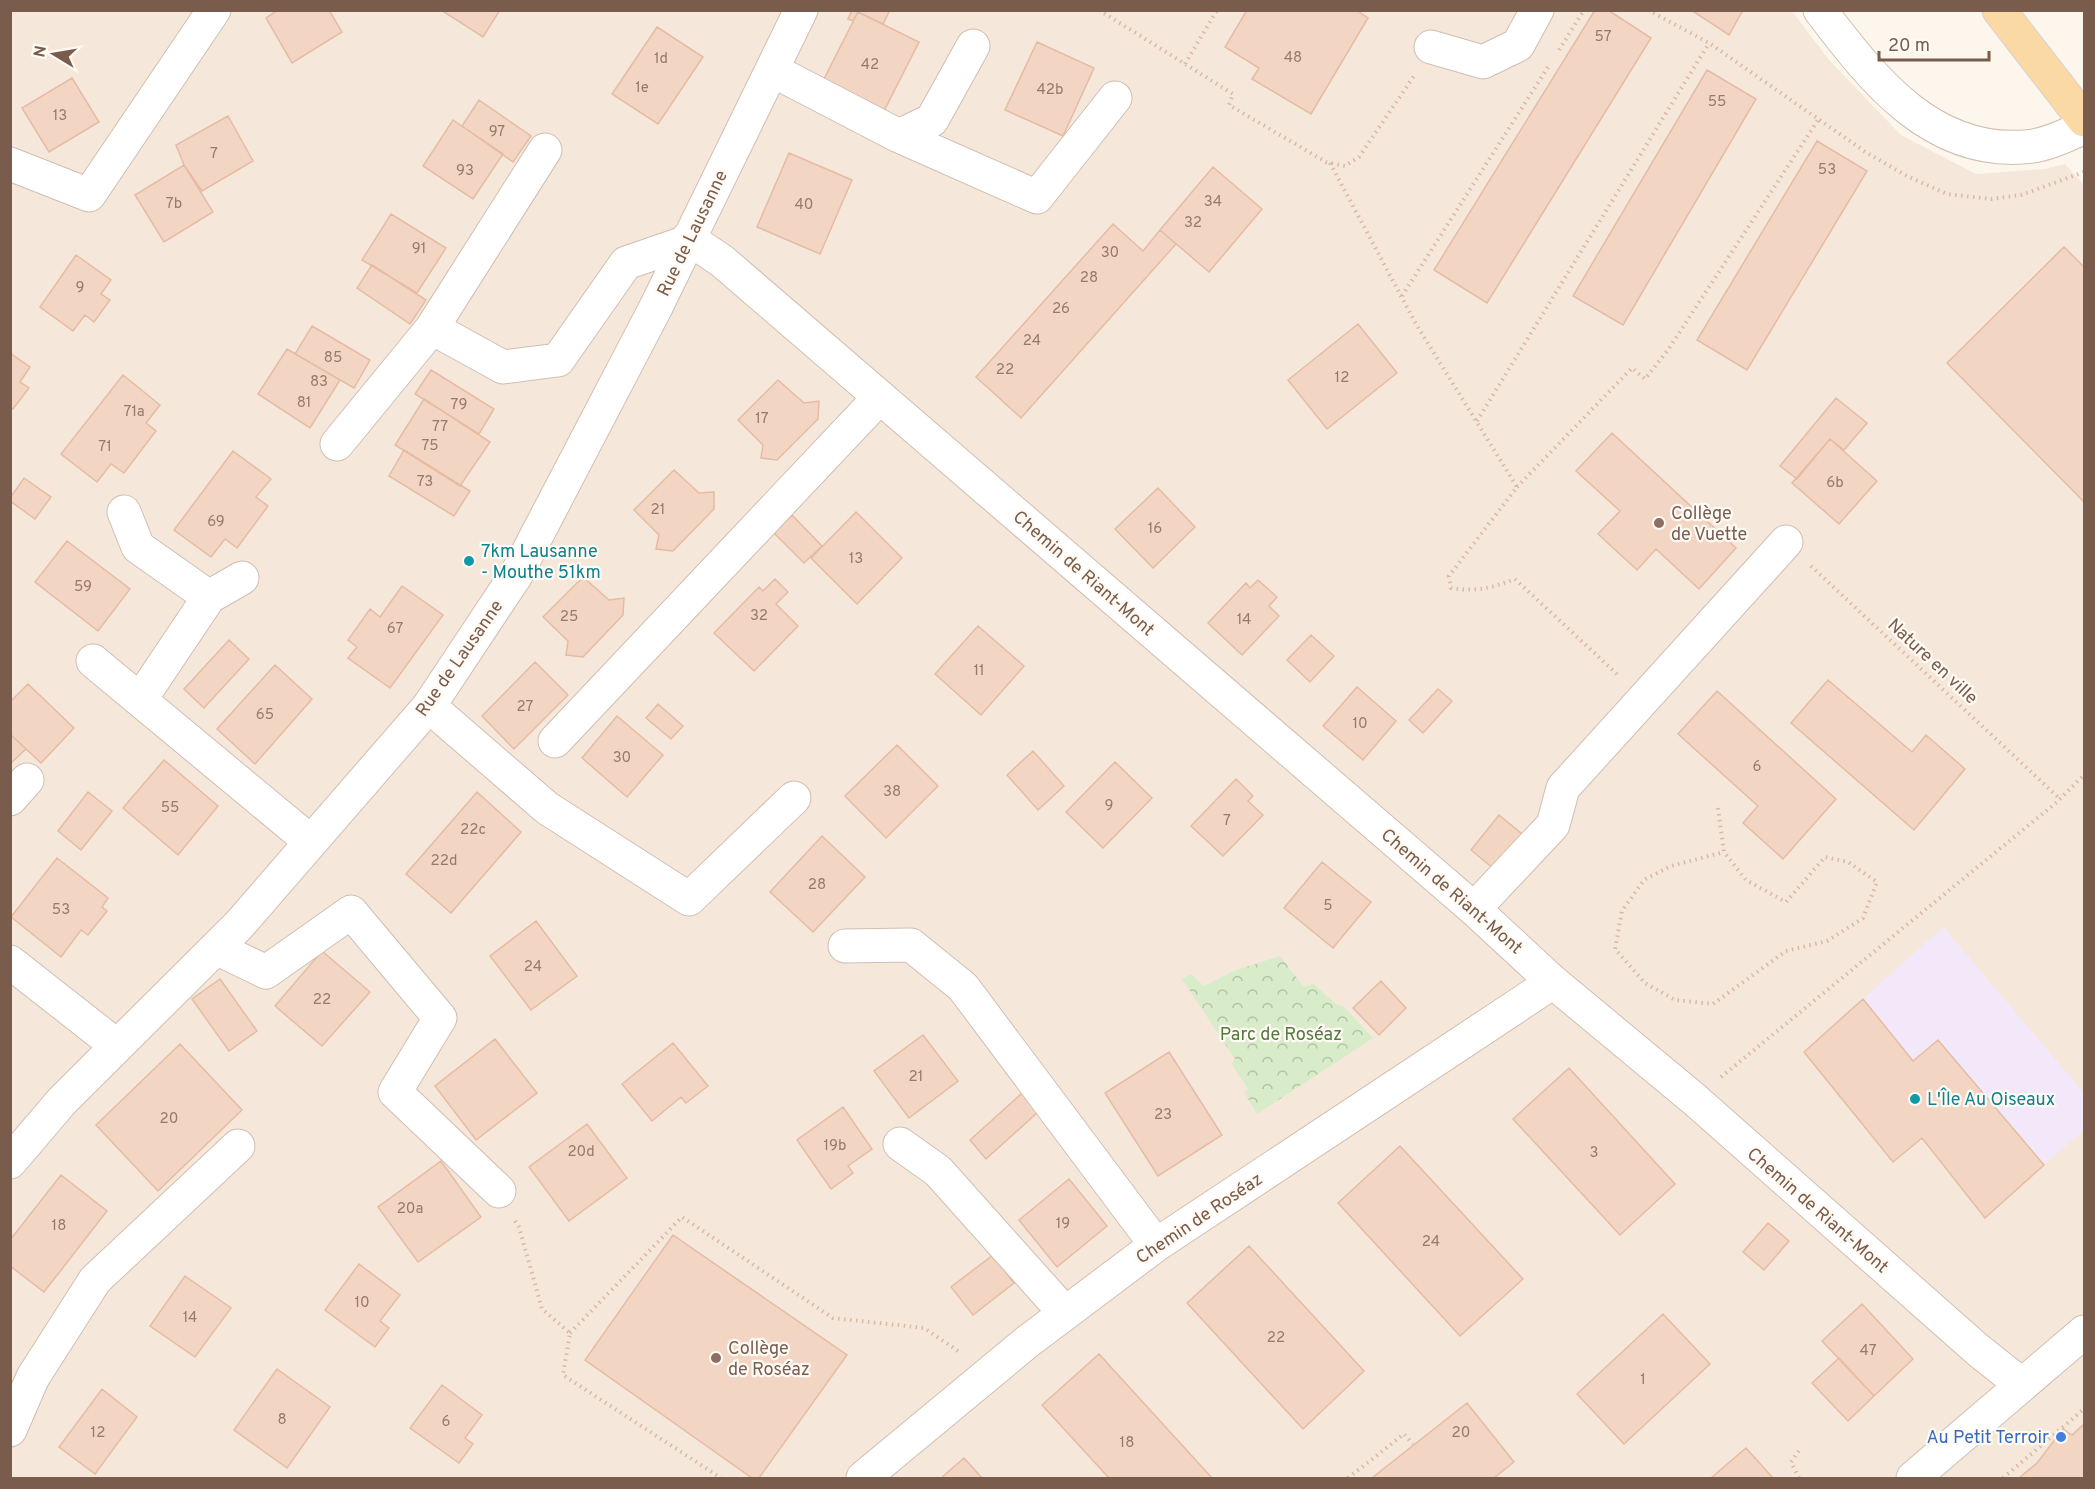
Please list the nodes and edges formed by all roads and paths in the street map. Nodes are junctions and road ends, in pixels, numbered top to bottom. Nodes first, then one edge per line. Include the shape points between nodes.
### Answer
1 (214, 10) edge
2 (801, 10) edge
3 (1099, 10) edge
4 (1217, 10) edge
5 (1537, 10) edge
6 (1584, 10) edge
7 (1647, 10) edge
8 (1820, 10) edge
9 (1998, 10) edge
10 (1709, 43) junction
11 (974, 46) dead end
12 (1431, 47) joint
13 (1185, 64) junction
14 (772, 70) junction
15 (1115, 98) dead end
16 (1818, 120) junction
17 (2085, 120) edge
18 (2085, 127) edge
19 (899, 136) junction
20 (545, 150) dead end
21 (1330, 163) junction
22 (10, 164) edge
23 (2085, 172) edge
24 (688, 240) junction
25 (1402, 296) junction
26 (432, 328) junction
27 (880, 397) junction
28 (1476, 421) junction
29 (337, 444) dead end
30 (1517, 487) junction
31 (124, 512) dead end
32 (1786, 542) joint
33 (242, 578) dead end
34 (209, 597) junction
35 (93, 661) dead end
36 (1644, 699) junction
37 (140, 700) junction
38 (429, 706) junction
39 (555, 741) dead end
40 (2085, 775) edge
41 (794, 798) dead end
42 (2060, 799) junction
43 (1718, 808) dead end
44 (311, 842) junction
45 (1724, 852) junction
46 (1474, 909) junction
47 (845, 946) dead end
48 (216, 948) junction
49 (10, 962) edge
50 (1553, 982) junction
51 (117, 1046) junction
52 (1694, 1100) junction
53 (900, 1144) dead end
54 (238, 1146) dead end
55 (10, 1162) edge
56 (499, 1191) dead end
57 (519, 1227) dead end
58 (1156, 1245) junction
59 (1065, 1313) junction
60 (2085, 1332) edge
61 (570, 1333) junction
62 (962, 1354) dead end
63 (2022, 1385) junction
64 (2085, 1409) edge
65 (10, 1430) edge
66 (1413, 1444) dead end
67 (1800, 1449) dead end
68 (721, 1479) edge
69 (863, 1479) edge
70 (1348, 1479) edge
71 (1799, 1479) edge
72 (1913, 1479) edge
73 (2003, 1479) edge

1 - 22 street via 89,195
2 - 14 street, Rue de Lausanne
3 - 13 path
4 - 13 path
5 - 12 street via 1518,45 1483,62
6 - 25 path
7 - 10 path
8 - 18 street via 1854,55 1907,109 1940,130 2000,147 2034,146
9 - 17 main road
10 - 16 path
10 - 28 path
11 - 19 street via 932,120
12 - 21 path via 1359,157 1345,166
13 - 21 path via 1233,94 1229,105
14 - 19 street
14 - 24 street, Rue de Lausanne
15 - 19 street via 1038,197
16 - 23 path via 1877,159 1947,194 1991,199 2021,195
16 - 30 path via 1668,350 1645,379 1632,368
20 - 26 street
21 - 25 path
24 - 26 street via 626,263 558,360 503,367
24 - 27 street, Chemin de Riant-Mont via 723,261
24 - 38 street, Rue de Lausanne via 516,575
25 - 28 path
26 - 29 street
27 - 39 street
27 - 46 street, Chemin de Riant-Mont
28 - 30 path
30 - 36 path via 1449,576 1451,588 1473,591 1515,579
31 - 34 street via 138,547
32 - 36 street
32 - 42 path, Nature en ville
33 - 34 street
34 - 37 street
35 - 37 street
36 - 46 street via 1563,788 1553,825
37 - 44 street
38 - 41 street via 547,808 690,899
38 - 44 street, Rue de Lausanne
40 - 42 path
42 - 52 path
43 - 45 path
44 - 48 street, Rue de Lausanne
45 - 45 path via 1746,880 1786,902 1826,857 1848,862 1877,882 1863,918 1827,941 1785,951 1713,1004 1675,1000 1645,983 1615,949 1622,911 1644,880 1671,867
46 - 50 street, Chemin de Riant-Mont
47 - 58 street via 911,945 963,987
48 - 51 street, Rue de Lausanne
48 - 56 street via 266,972 351,912 440,1018 395,1092
49 - 51 street
50 - 52 street, Chemin de Riant-Mont
50 - 58 street, Chemin de Roséaz
51 - 55 street, Rue de Lausanne via 62,1101
52 - 63 street, Chemin de Riant-Mont
53 - 59 street via 938,1171
54 - 65 street via 95,1280 33,1377
57 - 61 path via 542,1309
58 - 59 street, Chemin de Roséaz
59 - 69 street, Chemin de Roséaz
60 - 63 street
61 - 62 path via 682,1217 833,1318 924,1328
61 - 68 path via 563,1375
63 - 72 street
64 - 73 path
66 - 70 path via 1404,1434
67 - 71 path via 1791,1462

